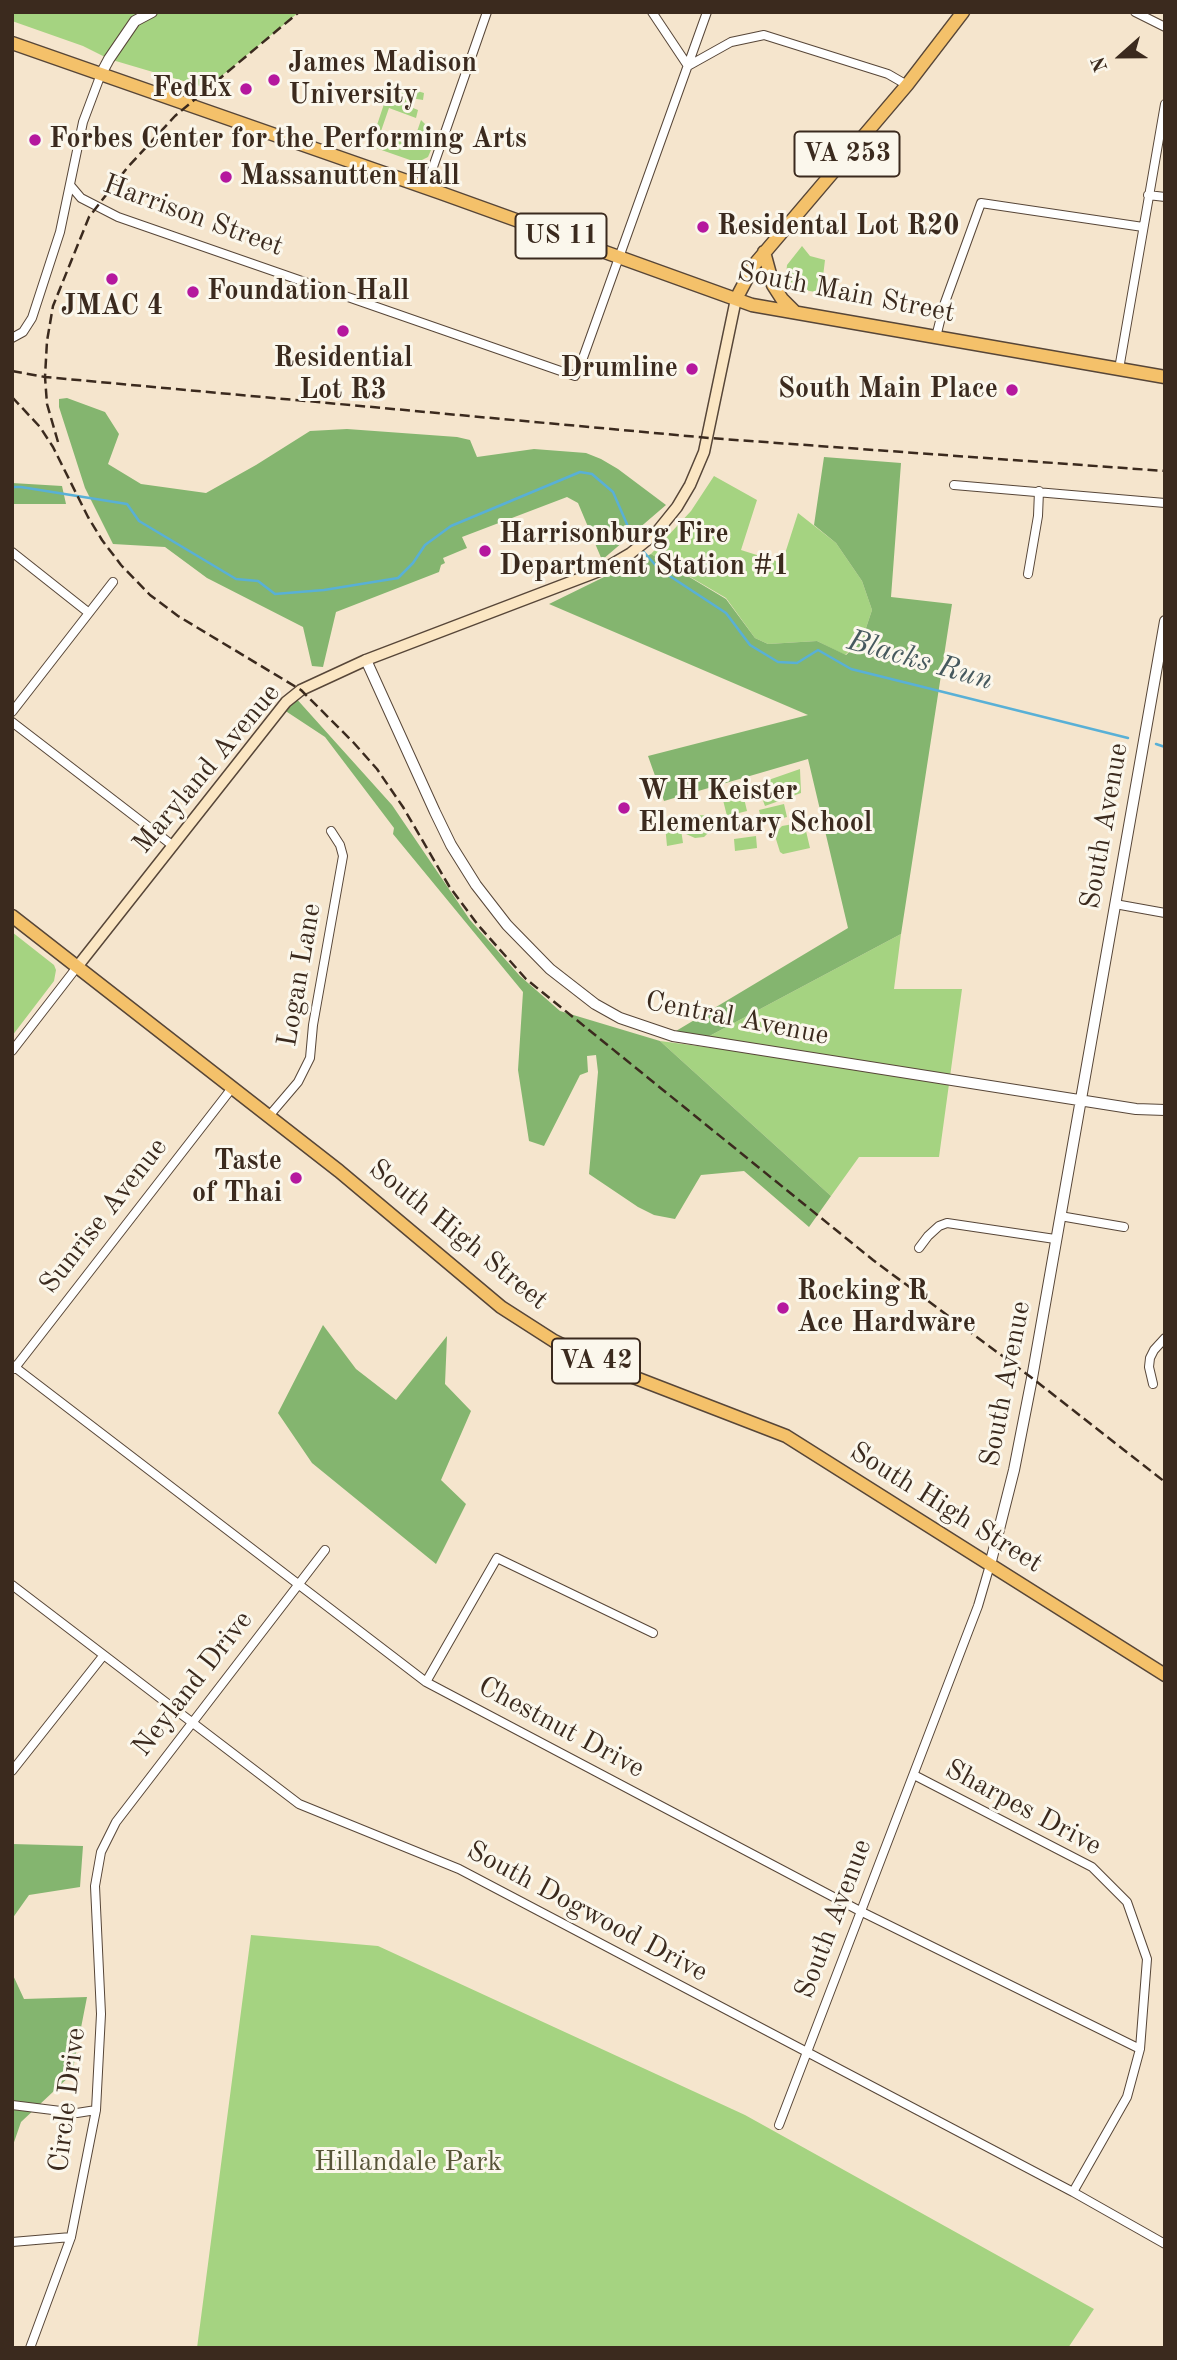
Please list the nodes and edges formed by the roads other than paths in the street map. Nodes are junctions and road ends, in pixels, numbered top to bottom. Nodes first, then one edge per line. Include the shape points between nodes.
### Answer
1 (152, 12) edge
2 (487, 12) edge
3 (652, 12) edge
4 (707, 12) edge
5 (963, 12) edge
6 (1135, 12) edge
7 (1165, 27) edge
8 (12, 43) edge
9 (688, 66) junction
10 (101, 74) junction
11 (907, 85) junction
12 (1165, 104) edge
13 (71, 186) junction
14 (426, 187) junction
15 (1148, 195) junction
16 (1165, 197) edge
17 (1143, 227) junction
18 (764, 252) junction
19 (620, 257) junction
20 (736, 299) junction
21 (795, 312) junction
22 (936, 337) junction
23 (12, 338) edge
24 (1119, 369) junction
25 (1165, 377) edge
26 (954, 485) dead end
27 (1039, 491) junction
28 (1165, 503) edge
29 (12, 552) edge
30 (1028, 574) dead end
31 (113, 582) dead end
32 (89, 613) junction
33 (1165, 621) edge
34 (366, 660) junction
35 (12, 712) edge
36 (12, 722) edge
37 (331, 831) dead end
38 (172, 845) junction
39 (1115, 904) junction
40 (1165, 913) edge
41 (12, 916) edge
42 (78, 967) junction
43 (12, 1051) edge
44 (232, 1088) junction
45 (1080, 1099) junction
46 (1165, 1110) edge
47 (269, 1116) junction
48 (1059, 1216) junction
49 (1124, 1227) dead end
50 (1055, 1239) junction
51 (919, 1248) dead end
52 (1165, 1338) edge
53 (13, 1368) edge
54 (1153, 1384) dead end
55 (325, 1550) dead end
56 (990, 1565) junction
57 (12, 1585) edge
58 (298, 1585) junction
59 (653, 1633) dead end
60 (103, 1656) junction
61 (1165, 1675) edge
62 (425, 1682) junction
63 (191, 1723) junction
64 (12, 1772) edge
65 (914, 1775) junction
66 (102, 1849) joint
67 (860, 1911) junction
68 (1140, 2049) junction
69 (807, 2053) junction
70 (12, 2105) edge
71 (96, 2110) junction
72 (779, 2125) dead end
73 (1073, 2192) junction
74 (71, 2237) junction
75 (12, 2242) edge
76 (1165, 2244) edge
77 (30, 2348) edge

1 - 10 street via 135,21
2 - 14 street
3 - 9 street
4 - 9 street
5 - 11 main road, VA 253
6 - 7 street
8 - 10 main road, South Main Street / US 11
9 - 11 street via 731,42 764,35 888,74
9 - 19 street
10 - 13 street via 83,122
10 - 14 main road, South Main Street / US 11
11 - 18 main road, VA 253
12 - 15 street
13 - 19 street, Harrison Street via 81,198 118,217 574,376
13 - 23 street via 32,318 23,332
14 - 19 main road, South Main Street / US 11
15 - 16 street
15 - 17 street
17 - 22 street via 981,204
17 - 24 street
18 - 20 main road, VA 253
18 - 21 main road via 773,285
19 - 20 main road, South Main Street / US 11
20 - 21 main road, South Main Street / US 11
20 - 34 main road, Maryland Avenue via 705,452 677,507 647,541 602,570
21 - 22 main road, South Main Street / US 11
22 - 24 main road, South Main Street / US 11
24 - 25 main road, South Main Street / US 11
26 - 27 street
27 - 28 street
27 - 30 street
29 - 32 street
31 - 32 street
32 - 35 street
33 - 39 street, South Avenue
34 - 38 main road, Maryland Avenue via 301,690 286,702
34 - 45 street, Central Avenue via 451,845 476,885 550,969 595,1004 673,1036
36 - 38 street
37 - 47 street, Logan Lane via 342,856 311,1053 301,1077
38 - 42 main road, Maryland Avenue
39 - 40 street
39 - 45 street, South Avenue
41 - 42 main road, South High Street / VA 42
42 - 43 street, Maryland Avenue
42 - 44 main road, South High Street / VA 42
44 - 47 main road, South High Street / VA 42
44 - 53 street, Sunrise Avenue
45 - 46 street, Central Avenue
45 - 48 street, South Avenue
47 - 56 main road, South High Street / VA 42 via 501,1307 554,1341 610,1368 786,1436
48 - 49 street
48 - 50 street, South Avenue
50 - 51 street via 947,1223
50 - 56 street, South Avenue via 1018,1447
52 - 54 street via 1150,1358
53 - 58 street, Chestnut Drive
55 - 58 street, Neyland Drive
56 - 61 main road, South High Street / VA 42
56 - 65 street, South Avenue
57 - 60 street, South Dogwood Drive
58 - 62 street, Chestnut Drive
58 - 63 street, Neyland Drive
59 - 62 street via 497,1558
60 - 63 street, South Dogwood Drive
60 - 64 street
62 - 67 street, Chestnut Drive
63 - 66 street, Neyland Drive via 116,1822
63 - 69 street, South Dogwood Drive via 299,1804 459,1869
65 - 67 street, South Avenue
65 - 68 street, Sharpes Drive via 1092,1867 1127,1902 1147,1959
66 - 71 street, Circle Drive via 95,1886 102,2014
67 - 68 street, Chestnut Drive
67 - 69 street, South Avenue
68 - 73 street, Sharpes Drive via 1127,2097
69 - 72 street, South Avenue
69 - 73 street, South Dogwood Drive
70 - 71 street via 77,2113
71 - 74 street, Circle Drive
73 - 76 street, South Dogwood Drive
74 - 75 street
74 - 77 street, Circle Drive

